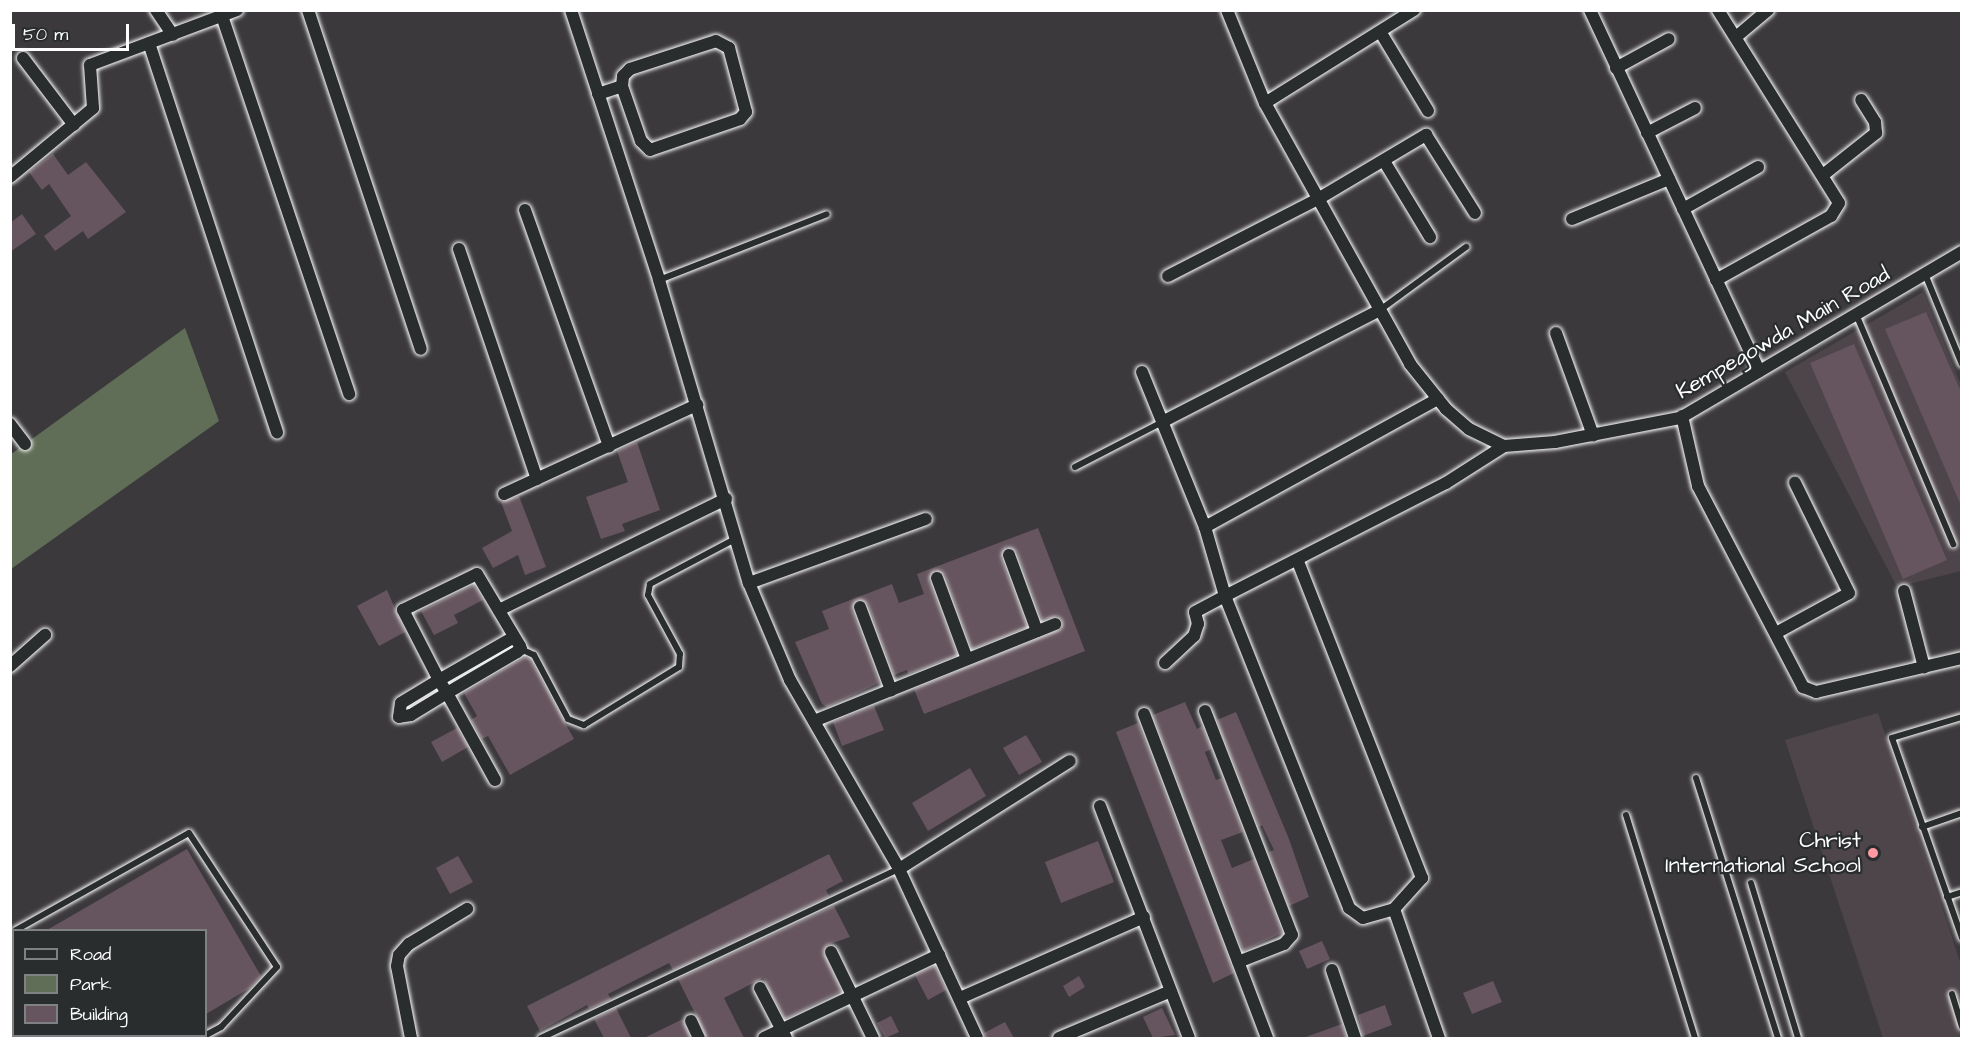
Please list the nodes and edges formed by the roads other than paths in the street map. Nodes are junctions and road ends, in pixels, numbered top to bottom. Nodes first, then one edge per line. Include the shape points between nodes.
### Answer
1 (156, 10) edge
2 (237, 10) edge
3 (308, 10) edge
4 (571, 10) edge
5 (1227, 10) edge
6 (1414, 10) edge
7 (1590, 10) edge
8 (1718, 10) edge
9 (1768, 10) edge
10 (222, 16) junction
11 (1382, 33) junction
12 (173, 35) junction
13 (1736, 37) junction
14 (1669, 39) dead end
15 (149, 43) junction
16 (23, 58) dead end
17 (1616, 68) junction
18 (622, 86) junction
19 (598, 94) junction
20 (1861, 100) dead end
21 (1265, 104) junction
22 (1695, 108) dead end
23 (1428, 111) dead end
24 (74, 125) junction
25 (1647, 133) junction
26 (1384, 161) junction
27 (1758, 167) dead end
28 (12, 172) edge
29 (1823, 176) junction
30 (1669, 179) junction
31 (1317, 199) junction
32 (1683, 209) junction
33 (525, 210) dead end
34 (1475, 213) dead end
35 (827, 214) dead end
36 (1572, 219) dead end
37 (1430, 237) dead end
38 (1466, 247) dead end
39 (459, 249) dead end
40 (1962, 252) edge
41 (1925, 273) junction
42 (1168, 276) dead end
43 (659, 280) junction
44 (1716, 280) junction
45 (1380, 310) junction
46 (1856, 314) junction
47 (1556, 333) dead end
48 (421, 349) dead end
49 (1962, 364) edge
50 (1759, 371) junction
51 (1142, 372) dead end
52 (349, 394) dead end
53 (1438, 399) junction
54 (697, 405) junction
55 (1682, 416) junction
56 (1162, 422) junction
57 (10, 424) edge
58 (277, 433) dead end
59 (1593, 435) junction
60 (25, 444) dead end
61 (609, 446) junction
62 (1504, 446) junction
63 (1075, 467) dead end
64 (537, 479) junction
65 (1796, 483) dead end
66 (504, 494) dead end
67 (726, 499) junction
68 (926, 519) dead end
69 (1205, 527) junction
70 (737, 538) junction
71 (1953, 544) dead end
72 (1009, 555) dead end
73 (1298, 561) junction
74 (937, 578) dead end
75 (749, 584) junction
76 (1904, 591) dead end
77 (1226, 596) junction
78 (860, 607) dead end
79 (499, 610) junction
80 (1055, 624) dead end
81 (1037, 631) junction
82 (1776, 633) junction
83 (45, 635) dead end
84 (514, 637) junction
85 (520, 649) junction
86 (1962, 658) edge
87 (967, 659) junction
88 (1165, 663) dead end
89 (10, 666) edge
90 (1924, 667) junction
91 (439, 680) junction
92 (891, 690) junction
93 (447, 693) junction
94 (1205, 711) dead end
95 (1144, 714) dead end
96 (1962, 717) edge
97 (814, 721) junction
98 (1070, 761) dead end
99 (1696, 778) dead end
100 (495, 780) dead end
101 (1100, 806) dead end
102 (1962, 813) edge
103 (1626, 815) dead end
104 (1922, 826) junction
105 (899, 869) junction
106 (1751, 883) dead end
107 (1962, 892) edge
108 (1947, 897) junction
109 (467, 909) dead end
110 (1394, 909) junction
111 (1144, 917) junction
112 (18, 929) edge
113 (1962, 938) edge
114 (831, 952) dead end
115 (939, 955) junction
116 (1238, 962) junction
117 (1332, 970) dead end
118 (760, 988) dead end
119 (1171, 991) junction
120 (1952, 994) dead end
121 (852, 996) junction
122 (960, 998) junction
123 (691, 1021) dead end
124 (1962, 1027) edge
125 (207, 1034) edge
126 (784, 1034) edge
127 (411, 1038) edge
128 (541, 1038) edge
129 (699, 1038) edge
130 (764, 1038) edge
131 (873, 1038) edge
132 (977, 1038) edge
133 (1059, 1038) edge
134 (1189, 1038) edge
135 (1267, 1038) edge
136 (1355, 1038) edge
137 (1439, 1038) edge
138 (1695, 1038) edge
139 (1778, 1038) edge
140 (1798, 1038) edge

1 - 12 street
2 - 10 street
3 - 48 street
4 - 19 street
5 - 21 street
6 - 11 street
7 - 17 street
8 - 13 street
9 - 13 street
10 - 12 street
10 - 52 street
11 - 21 street
11 - 23 street
12 - 15 street
13 - 29 street
14 - 17 street
15 - 24 street via 90,65 95,101
15 - 58 street
16 - 24 street
17 - 25 street
18 - 18 street via 623,76 630,69 716,41 724,42 746,112 740,118 650,150 641,141
18 - 19 street
19 - 43 street
20 - 29 street via 1875,122 1876,133
21 - 31 street
22 - 25 street
24 - 28 street
25 - 30 street
26 - 31 street
26 - 34 street via 1422,136 1431,137
26 - 37 street
27 - 32 street
29 - 44 street via 1839,203 1836,213
30 - 32 street
30 - 36 street
31 - 42 street
31 - 45 street
32 - 44 street
33 - 61 street
35 - 43 lane
38 - 45 lane
39 - 64 street
40 - 41 street, Kempegowda Main Road
41 - 46 street, Kempegowda Main Road
41 - 49 lane
43 - 54 street
44 - 50 street
45 - 53 street via 1410,364
45 - 56 street
46 - 50 street, Kempegowda Main Road
46 - 71 lane
47 - 59 street
50 - 55 street, Kempegowda Main Road
51 - 56 street
53 - 62 street via 1469,429
53 - 69 street
54 - 61 street
54 - 67 street
55 - 59 street, Kempegowda Main Road
55 - 82 street via 1698,486
56 - 63 lane
56 - 69 street
57 - 60 street
59 - 62 street, Kempegowda Main Road
61 - 64 street
62 - 73 street, Kempegowda Main Road via 1446,483
64 - 66 street
65 - 82 street via 1850,593
67 - 70 street
67 - 79 street
68 - 75 street
69 - 77 street
70 - 75 street
70 - 85 lane via 650,584 648,595 680,654 678,667 584,725 568,719 534,655
72 - 81 street
73 - 77 street, Kempegowda Main Road
73 - 110 street via 1422,878
74 - 87 street
75 - 97 street via 790,680
76 - 90 street
77 - 88 street, Kempegowda Main Road via 1196,612 1194,636
77 - 110 street via 1349,908 1363,918
78 - 92 street
79 - 84 street
79 - 91 street via 477,574 403,610
80 - 81 street
81 - 87 street
82 - 90 street via 1803,687 1811,692
83 - 89 street
84 - 85 street
84 - 91 street
85 - 93 street
86 - 90 street
87 - 92 street
91 - 93 street
91 - 93 street via 401,703 399,717
92 - 97 street
93 - 100 street
94 - 116 street via 1292,935 1284,944
95 - 116 street
96 - 104 lane via 1892,738
97 - 105 street
98 - 105 street
99 - 139 lane
101 - 111 street
102 - 104 lane
103 - 138 lane
104 - 108 lane
105 - 115 street
105 - 128 lane
106 - 140 lane
107 - 108 lane
108 - 113 lane
109 - 127 street via 409,944 399,955 397,966
110 - 137 street
111 - 119 street
111 - 122 street
112 - 125 lane via 189,833 277,967 221,1027
114 - 121 street
115 - 121 street
115 - 122 street
116 - 135 street
117 - 136 street
118 - 126 street
119 - 133 street
119 - 134 street
120 - 124 lane
121 - 126 street
121 - 131 street
122 - 132 street
123 - 129 street
126 - 130 street

